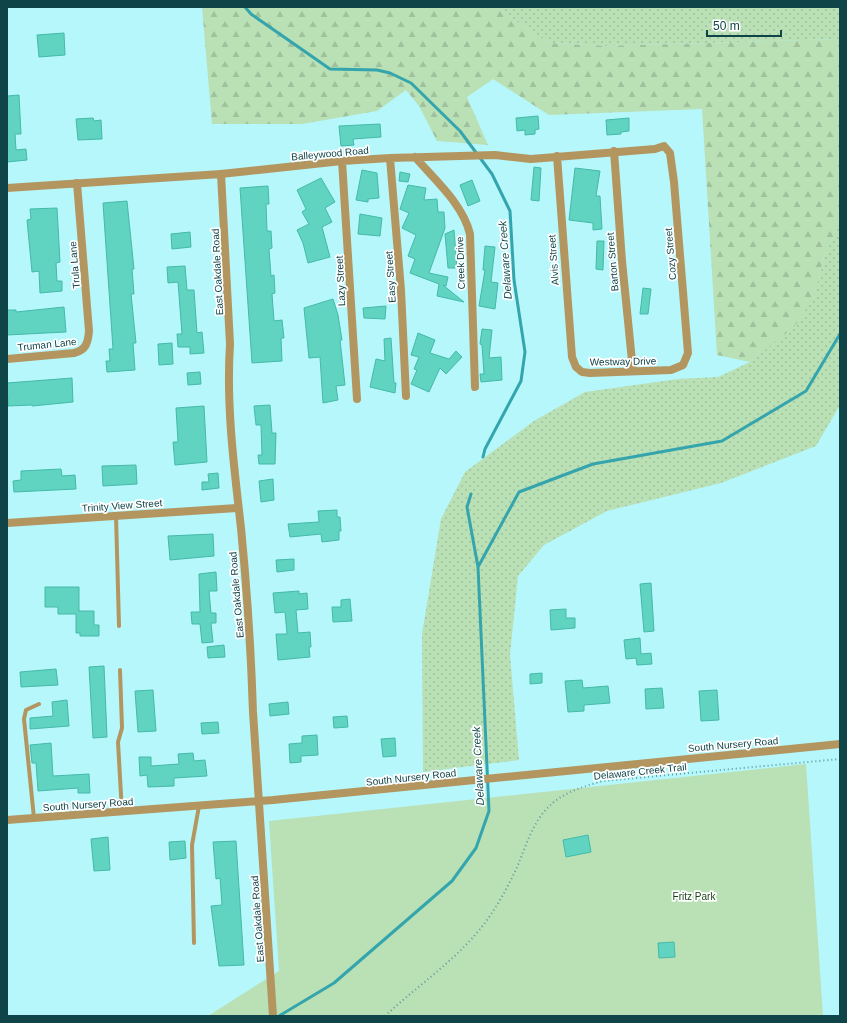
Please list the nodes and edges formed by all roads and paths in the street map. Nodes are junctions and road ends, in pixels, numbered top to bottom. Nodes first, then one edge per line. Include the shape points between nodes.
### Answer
1 (655, 149) joint
2 (614, 151) junction
3 (556, 156) junction
4 (415, 157) junction
5 (390, 158) junction
6 (342, 161) junction
7 (221, 174) junction
8 (77, 183) junction
9 (7, 188) edge
10 (87, 345) joint
11 (7, 359) edge
12 (574, 363) joint
13 (677, 368) joint
14 (633, 371) junction
15 (475, 387) dead end
16 (406, 396) dead end
17 (357, 399) dead end
18 (237, 508) junction
19 (116, 515) junction
20 (7, 523) edge
21 (118, 626) dead end
22 (120, 670) dead end
23 (38, 704) dead end
24 (840, 744) edge
25 (840, 759) edge
26 (258, 801) junction
27 (199, 806) junction
28 (122, 812) junction
29 (34, 818) junction
30 (7, 820) edge
31 (194, 943) dead end
32 (273, 1016) edge
33 (385, 1016) edge

1 - 2 street, Balleywood Road
1 - 13 street, Cozy Street via 664,146 670,153 674,182 688,353 683,365
2 - 3 street, Balleywood Road
2 - 14 street, Barton Street
3 - 4 street, Balleywood Road via 531,159 495,155
3 - 12 street, Alvis Street via 565,290
4 - 5 street, Balleywood Road
4 - 15 street, Creek Drive via 457,206 468,224
5 - 6 street, Balleywood Road
5 - 16 street, Easy Street via 401,290
6 - 7 street, Balleywood Road
6 - 17 street, Lazy Street
7 - 8 street, Balleywood Road
7 - 18 street, East Oakdale Road via 230,330 230,416
8 - 9 street, Balleywood Road
8 - 10 street, Trula Lane via 89,331
10 - 11 street, Truman Lane via 74,353
12 - 14 street, Westway Drive via 582,372
13 - 14 street, Westway Drive
18 - 19 street, Trinity View Street
18 - 26 street, East Oakdale Road via 241,527 252,665
19 - 20 street, Trinity View Street
19 - 21 lane
22 - 28 lane via 122,728 118,742
23 - 29 lane via 26,710 24,719
24 - 26 street, South Nursery Road
25 - 33 path, Delaware Creek Trail via 603,781 566,794 540,817 530,834 518,866 475,935
26 - 27 street, South Nursery Road
26 - 32 street, East Oakdale Road
27 - 28 street, South Nursery Road
27 - 31 lane via 192,845
28 - 29 street, South Nursery Road
29 - 30 street, South Nursery Road

